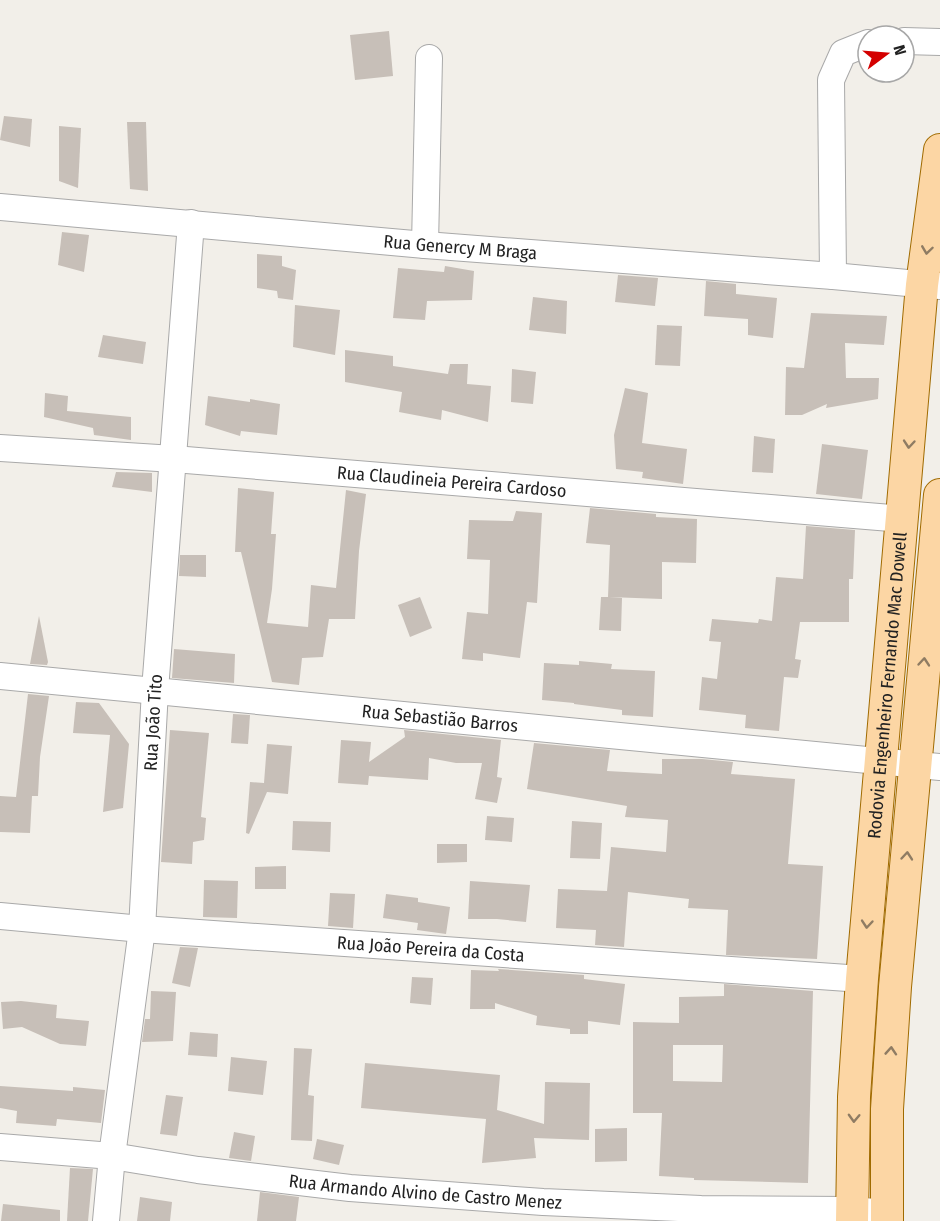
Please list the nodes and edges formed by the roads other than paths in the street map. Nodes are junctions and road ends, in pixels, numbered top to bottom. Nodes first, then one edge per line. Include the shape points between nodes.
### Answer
1 (916, 41) edge
2 (940, 42) edge
3 (856, 48) edge
4 (429, 58) dead end
5 (940, 150) edge
6 (0, 207) edge
7 (191, 223) junction
8 (425, 245) junction
9 (833, 276) junction
10 (931, 286) edge
11 (0, 448) edge
12 (174, 459) junction
13 (939, 515) edge
14 (903, 519) junction
15 (0, 676) edge
16 (154, 690) junction
17 (881, 761) junction
18 (928, 766) edge
19 (0, 916) edge
20 (142, 929) junction
21 (862, 979) junction
22 (0, 1146) edge
23 (112, 1156) junction
24 (852, 1215) edge
25 (887, 1217) edge
26 (106, 1221) edge

1 - 2 street
3 - 9 street via 843,53 831,80
4 - 8 street
5 -> 10 main road, Rodovia Engenheiro Fernando Mac Dowell
6 - 7 street, Rua Genercy M Braga
7 - 8 street, Rua Genercy M Braga
7 - 12 street, Rua João Tito
8 - 9 street, Rua Genercy M Braga
9 - 10 street, Rua Genercy M Braga
10 -> 14 main road, Rodovia Engenheiro Fernando Mac Dowell
11 - 12 street, Rua Claudineia Pereira Cardoso
12 - 14 street, Rua Claudineia Pereira Cardoso
12 - 16 street, Rua João Tito
18 -> 13 main road, Rodovia Engenheiro Fernando Mac Dowell
14 - 17 main road, Rodovia Engenheiro Fernando Mac Dowell
15 - 16 street, Rua Sebastião Barros
16 - 17 street, Rua Sebastião Barros
16 - 20 street, Rua João Tito
17 - 18 street, Rua Sebastião Barros
17 -> 21 main road, Rodovia Engenheiro Fernando Mac Dowell
25 -> 18 main road, Rodovia Engenheiro Fernando Mac Dowell via 887,1109 896,987
19 - 20 street, Rua João Pereira da Costa
20 - 21 street, Rua João Pereira da Costa
20 - 23 street, Rua João Tito
21 -> 24 main road, Rodovia Engenheiro Fernando Mac Dowell
22 - 23 street, Rua Armando Alvino de Castro Menez
23 - 24 street, Rua Armando Alvino de Castro Menez via 315,1184 464,1196
23 - 26 street, Rua João Tito
24 - 25 street, Rua Armando Alvino de Castro Menez

